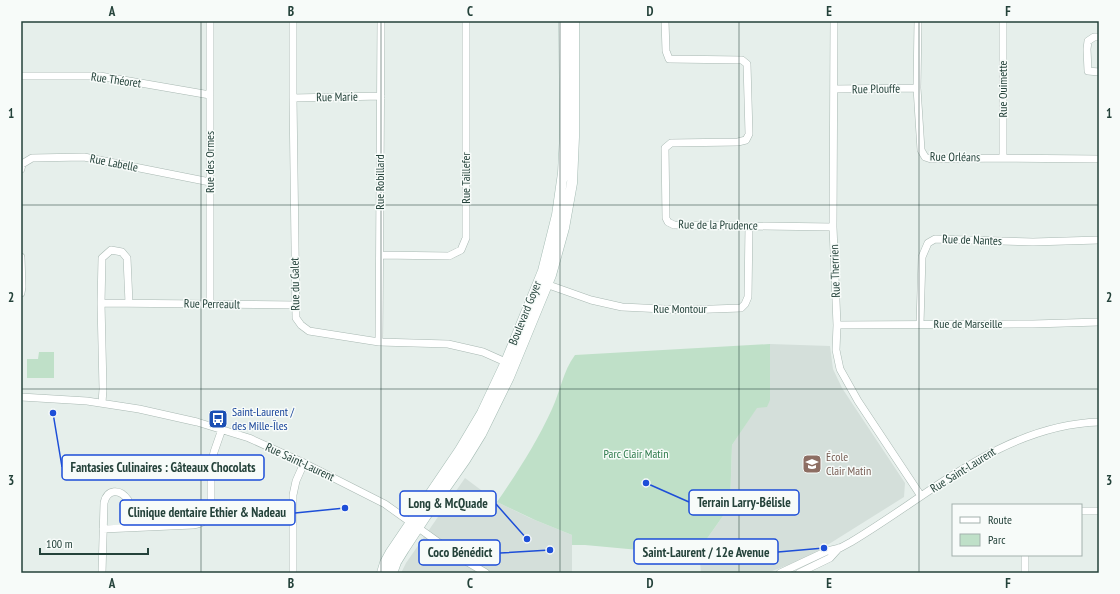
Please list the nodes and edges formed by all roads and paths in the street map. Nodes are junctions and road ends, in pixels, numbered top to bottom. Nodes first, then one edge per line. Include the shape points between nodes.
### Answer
1 (210, 21) edge
2 (293, 21) edge
3 (381, 21) edge
4 (466, 21) edge
5 (564, 21) edge
6 (574, 21) edge
7 (664, 21) edge
8 (834, 21) edge
9 (918, 21) edge
10 (1003, 21) edge
11 (1099, 37) edge
12 (1099, 72) edge
13 (21, 76) edge
14 (917, 88) junction
15 (834, 89) junction
16 (210, 95) junction
17 (381, 96) junction
18 (293, 98) junction
19 (1003, 158) junction
20 (1099, 159) edge
21 (21, 169) edge
22 (210, 182) junction
23 (749, 226) junction
24 (833, 227) junction
25 (1099, 240) edge
26 (380, 255) junction
27 (21, 257) edge
28 (543, 283) junction
29 (21, 294) edge
30 (102, 303) junction
31 (129, 303) junction
32 (210, 304) junction
33 (296, 305) junction
34 (1099, 322) edge
35 (920, 324) junction
36 (837, 325) junction
37 (379, 342) junction
38 (510, 363) junction
39 (21, 397) edge
40 (102, 403) junction
41 (1099, 422) edge
42 (222, 429) junction
43 (304, 463) junction
44 (921, 496) junction
45 (1082, 511) edge
46 (1099, 511) edge
47 (415, 525) junction
48 (129, 528) junction
49 (103, 529) junction
50 (840, 548) junction
51 (1026, 556) edge
52 (810, 559) junction
53 (815, 570) edge
54 (798, 571) edge
55 (102, 573) edge
56 (293, 573) edge
57 (382, 573) edge
58 (392, 573) edge
59 (486, 573) edge
60 (780, 573) edge
61 (1025, 573) edge

1 - 16 street, Rue des Ormes
2 - 18 street, Rue du Galet
3 - 17 street, Rue Robillard
4 - 26 street, Rue Taillefer via 466,238 462,250 449,256
5 - 28 street, Boulevard Goyer via 563,173 558,214
6 - 28 street, Boulevard Goyer via 572,183 554,265
7 - 23 street, Rue de la Prudence via 669,59 742,60 748,64 749,134 746,140 738,142 672,143 665,148 666,218 674,225
8 - 15 street, Rue Therrien
9 - 14 street, Rue Orléans
10 - 19 street, Rue Ouimette
11 - 12 street via 1088,41 1087,49 1088,71
13 - 16 street, Rue Théoret via 100,76
14 - 15 street, Rue Plouffe
14 - 19 street, Rue Orléans via 921,150 925,157
15 - 24 street, Rue Therrien
16 - 22 street, Rue des Ormes
17 - 18 street, Rue Marie
17 - 26 street, Rue Robillard
18 - 33 street, Rue du Galet
19 - 20 street, Rue Orléans
21 - 22 street, Rue Labelle via 22,164 32,158 84,157
22 - 32 street, Rue des Ormes
23 - 24 street, Rue de la Prudence
23 - 28 street, Rue Montour via 748,297 746,304 741,308 622,308
24 - 36 street, Rue Therrien
25 - 35 street, Rue de Nantes via 1033,242 935,239 928,243 922,256
26 - 37 street, Rue Robillard
27 - 29 street
28 - 38 street, Boulevard Goyer
30 - 31 street, Rue Perreault
30 - 31 street via 102,258 111,250 122,252 127,258
30 - 40 street
31 - 32 street, Rue Perreault
32 - 33 street, Rue Perreault
33 - 37 street, Rue du Galet via 296,318 308,331
34 - 35 street, Rue de Marseille
35 - 36 street, Rue de Marseille
36 - 44 street, Rue Therrien via 836,350 840,369 858,401
37 - 38 street, Rue du Galet via 448,344 484,352
38 - 47 street, Boulevard Goyer via 500,397 481,434 458,470
39 - 40 street, Rue Saint-Laurent
40 - 42 street, Rue Saint-Laurent via 172,415
41 - 44 street, Rue Saint-Laurent via 1038,432 1008,444
42 - 43 street, Rue Saint-Laurent via 259,442
42 - 48 street via 212,459 211,511 208,518 198,525
43 - 47 street, Rue Saint-Laurent via 377,500
43 - 56 street via 293,495
44 - 50 street, Rue Saint-Laurent
45 - 46 street
47 - 57 street, Boulevard Goyer via 388,556
47 - 58 street, Boulevard Goyer
47 - 59 street, Rue Saint-Laurent
48 - 49 street
48 - 49 street via 128,500 116,491 109,493 105,499
49 - 55 street
50 - 52 street, Rue Saint-Laurent
50 - 53 street, Rue Saint-Laurent
51 - 61 street
52 - 53 street
52 - 54 street, Rue Saint-Laurent
53 - 54 street, Rue Saint-Laurent
54 - 60 street, Rue Saint-Laurent

